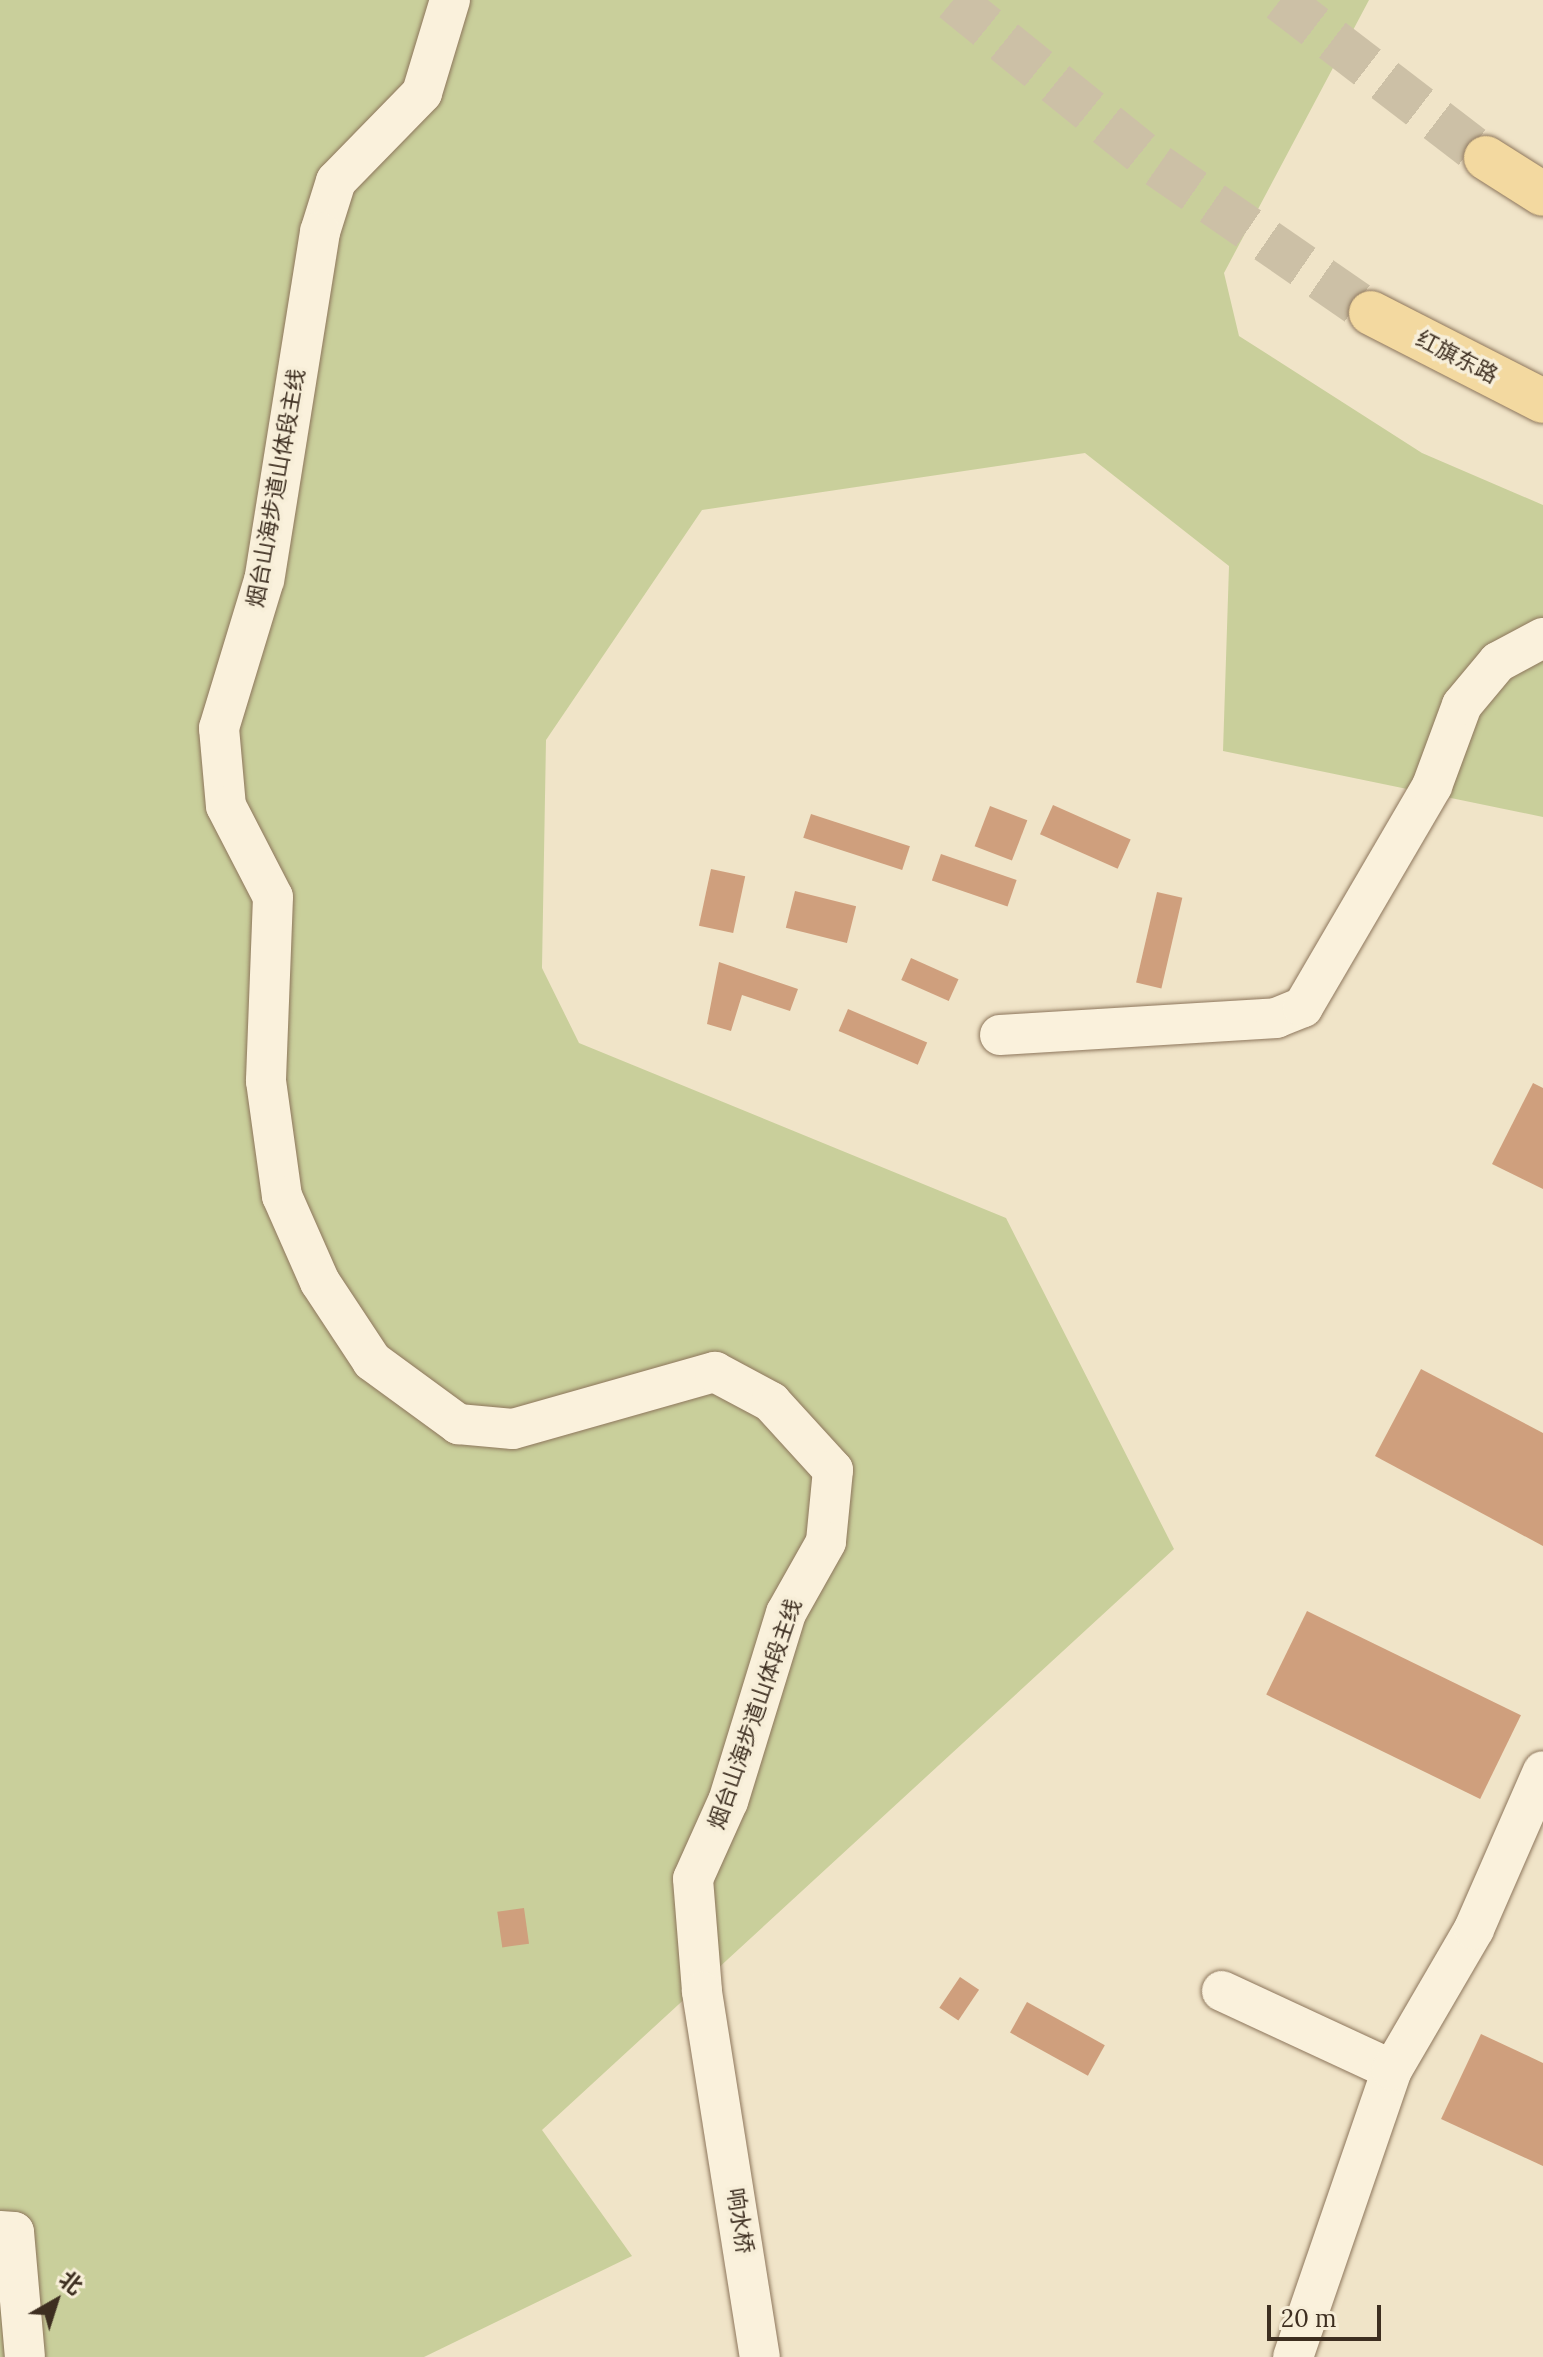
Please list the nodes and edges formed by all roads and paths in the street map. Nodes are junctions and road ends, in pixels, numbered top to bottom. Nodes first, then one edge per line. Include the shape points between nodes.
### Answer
1 (450, 0) edge
2 (1486, 158) tunnel mouth
3 (1543, 194) edge
4 (1371, 313) tunnel mouth
5 (1543, 401) edge
6 (1543, 638) edge
7 (1000, 1035) dead end
8 (1543, 1771) edge
9 (1222, 1991) dead end
10 (1392, 2070) junction
11 (722, 2114) joint
12 (0, 2231) edge
13 (759, 2342) edge
14 (25, 2357) edge
15 (1293, 2357) edge

1 - 11 street, 烟台山海步道山体段主线 via 422,93 336,181 320,232 264,580 219,728 226,806 273,897 266,1081 282,1196 320,1282 372,1361 458,1424 513,1429 715,1372 771,1402 833,1470 826,1542 786,1613 728,1801 693,1879
2 - 3 main road
4 - 5 main road, 红旗东路
6 - 7 street via 1498,662 1462,705 1432,786 1303,1007 1276,1018
8 - 10 street via 1474,1929
9 - 10 street
10 - 15 street
11 - 13 street, 响水桥
12 - 14 street via 14,2232

